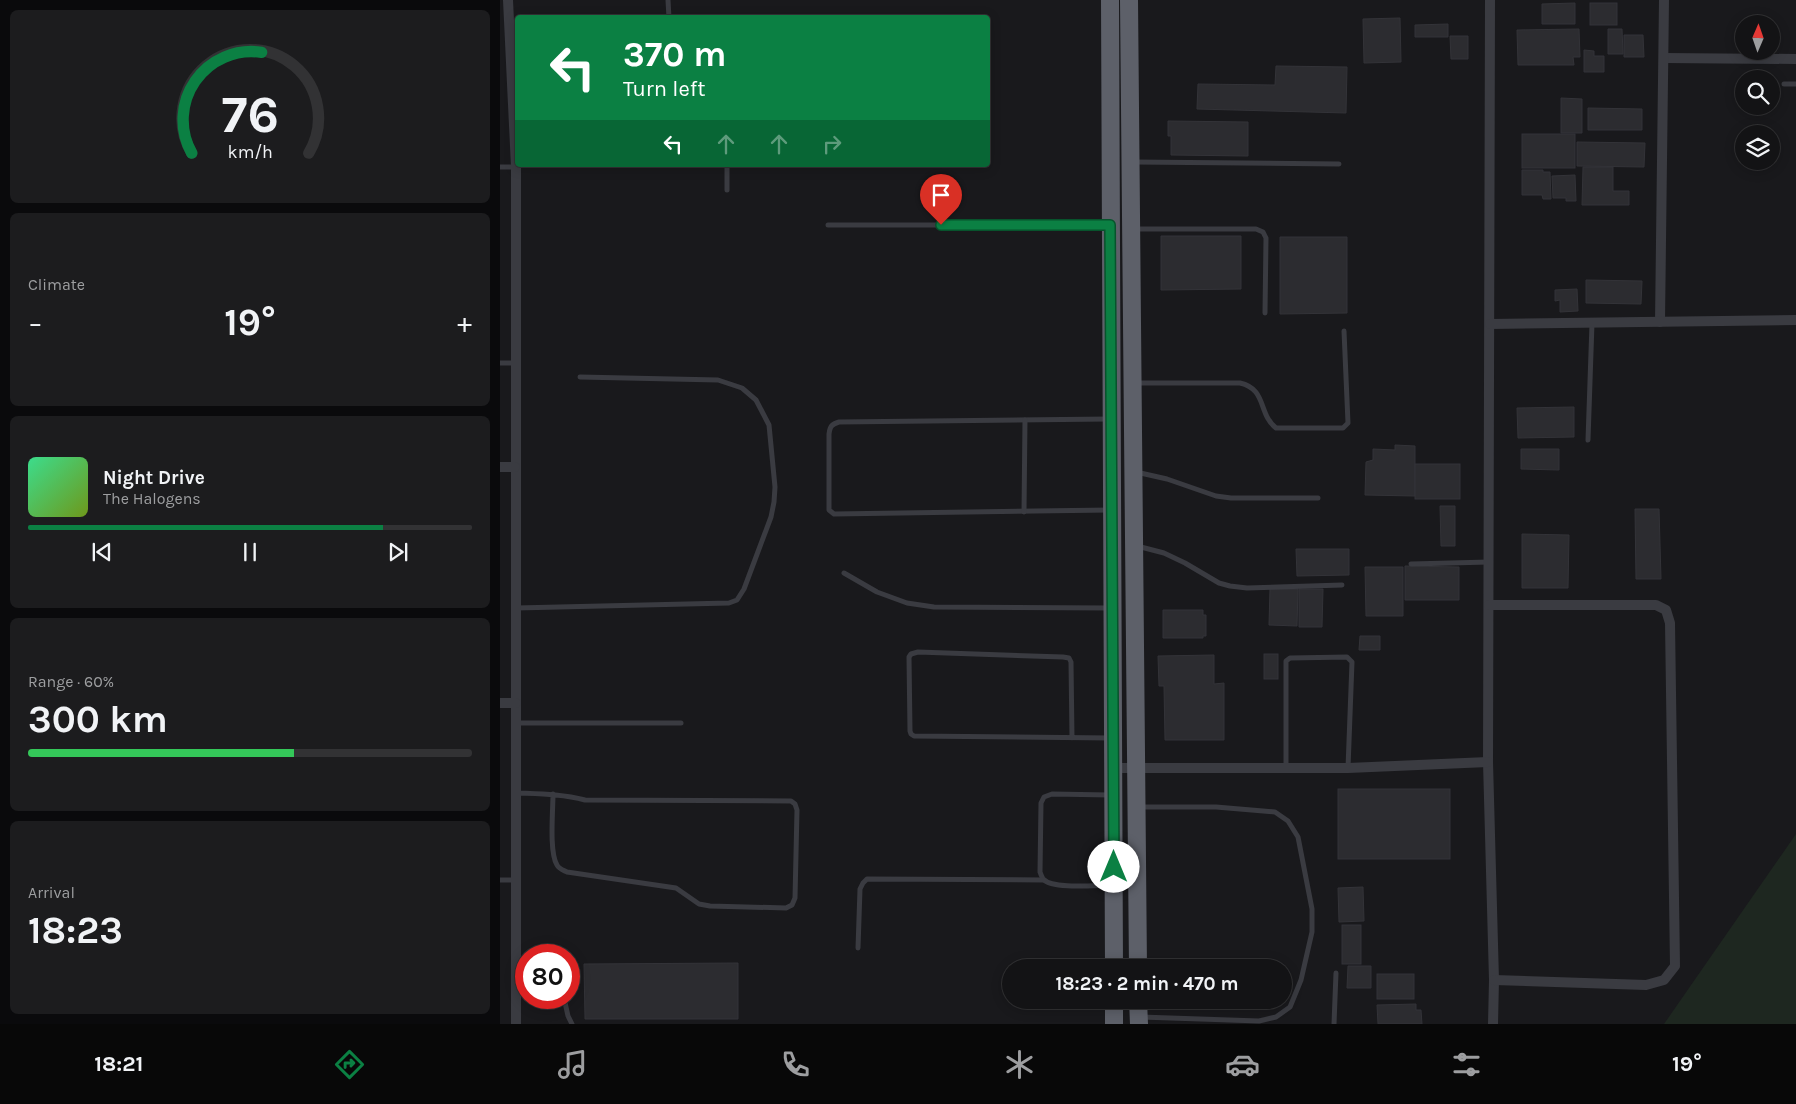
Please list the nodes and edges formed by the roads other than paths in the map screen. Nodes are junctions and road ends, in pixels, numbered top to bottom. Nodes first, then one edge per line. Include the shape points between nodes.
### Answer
1 (508, 0) edge
2 (668, 0) edge
3 (1110, 0) edge
4 (1129, 0) edge
5 (1490, 0) edge
6 (1664, 0) edge
7 (669, 15) edge
8 (1664, 58) junction
9 (1796, 59) edge
10 (1784, 84) dead end
11 (1796, 84) edge
12 (515, 145) edge
13 (1131, 162) junction
14 (1339, 164) dead end
15 (515, 166) edge
16 (500, 167) edge
17 (516, 167) edge
18 (727, 167) edge
19 (727, 190) dead end
20 (828, 225) dead end
21 (1110, 225) junction
22 (1131, 230) junction
23 (1265, 314) dead end
24 (1796, 320) edge
25 (1660, 322) junction
26 (1592, 323) junction
27 (1490, 324) junction
28 (1344, 331) dead end
29 (500, 363) edge
30 (516, 363) junction
31 (580, 377) dead end
32 (1133, 383) junction
33 (1112, 418) junction
34 (1025, 420) junction
35 (1588, 440) dead end
36 (500, 467) edge
37 (515, 467) junction
38 (1134, 472) junction
39 (1318, 498) dead end
40 (1113, 510) junction
41 (1024, 512) junction
42 (1134, 546) junction
43 (1489, 562) junction
44 (1411, 564) dead end
45 (844, 573) dead end
46 (1342, 585) dead end
47 (1490, 605) junction
48 (515, 608) junction
49 (1114, 608) junction
50 (500, 704) edge
51 (516, 704) junction
52 (516, 723) junction
53 (681, 723) dead end
54 (1072, 738) junction
55 (1114, 738) junction
56 (1488, 762) junction
57 (1114, 768) junction
58 (1136, 768) junction
59 (1286, 768) junction
60 (1348, 768) junction
61 (516, 793) junction
62 (553, 794) junction
63 (1114, 795) junction
64 (1136, 807) junction
65 (500, 880) edge
66 (516, 880) junction
67 (1044, 880) junction
68 (1114, 885) junction
69 (520, 944) edge
70 (858, 948) dead end
71 (1114, 959) edge
72 (1138, 959) edge
73 (1336, 973) dead end
74 (1494, 980) junction
75 (517, 1009) edge
76 (566, 1009) edge
77 (1114, 1009) edge
78 (1138, 1014) edge
79 (516, 1024) edge
80 (572, 1024) edge
81 (1114, 1024) edge
82 (1334, 1024) edge
83 (1493, 1024) edge

1 - 12 street
2 - 7 lane
3 - 21 highway
4 - 13 highway
5 - 27 street
6 - 8 street
8 - 9 street
8 - 25 street
10 - 11 lane
13 - 14 lane
13 - 22 highway
15 - 16 lane
17 - 30 street
18 - 19 lane
20 - 21 lane
21 - 33 highway
22 - 23 lane via 1256,229 1263,232 1266,238
22 - 32 highway
24 - 25 street
25 - 26 street
26 - 27 street
26 - 35 lane
27 - 43 street
28 - 32 lane via 1348,423 1343,428 1276,428 1250,385
29 - 30 lane
30 - 37 street
31 - 48 lane via 718,380 742,388 756,400 769,425 775,487 771,517 744,590 730,604
32 - 38 highway
33 - 34 lane
33 - 40 highway
34 - 41 lane
34 - 41 lane via 839,422 833,424 829,434 829,510 834,514
36 - 37 street
37 - 48 street
38 - 39 lane via 1230,498
38 - 42 highway
40 - 41 lane
40 - 49 highway
42 - 46 lane via 1164,553 1230,586
42 - 58 highway
43 - 44 lane
43 - 47 street
45 - 49 lane via 907,604
47 - 56 street
47 - 74 street via 1656,605 1666,610 1670,623 1675,966 1664,980 1646,985
48 - 51 street
49 - 55 highway
50 - 51 street
51 - 52 street
52 - 53 lane
52 - 61 street
54 - 54 lane via 914,736 910,731 909,657 918,652 1069,658
54 - 55 lane
55 - 57 highway
56 - 60 street
56 - 74 street
57 - 58 street
57 - 63 highway
58 - 59 street
58 - 64 highway
59 - 60 street
59 - 60 lane via 1286,661 1290,658 1347,657 1352,662
61 - 62 lane
61 - 66 street
62 - 62 lane via 585,800 791,801 797,810 795,898 792,905 786,908 710,906 699,904 676,888 567,872 559,868 553,853
63 - 67 lane via 1052,794 1044,797 1040,803 1040,872
63 - 68 highway
64 - 72 highway
64 - 78 lane via 1216,807 1275,812 1288,821 1298,836 1312,909 1312,932 1301,980 1290,1007 1276,1017 1259,1021
65 - 66 lane
66 - 69 street
67 - 68 lane via 1066,886
67 - 70 lane via 867,879 860,889
68 - 71 highway
73 - 82 lane
74 - 83 street
75 - 79 street
76 - 80 lane
77 - 81 highway

